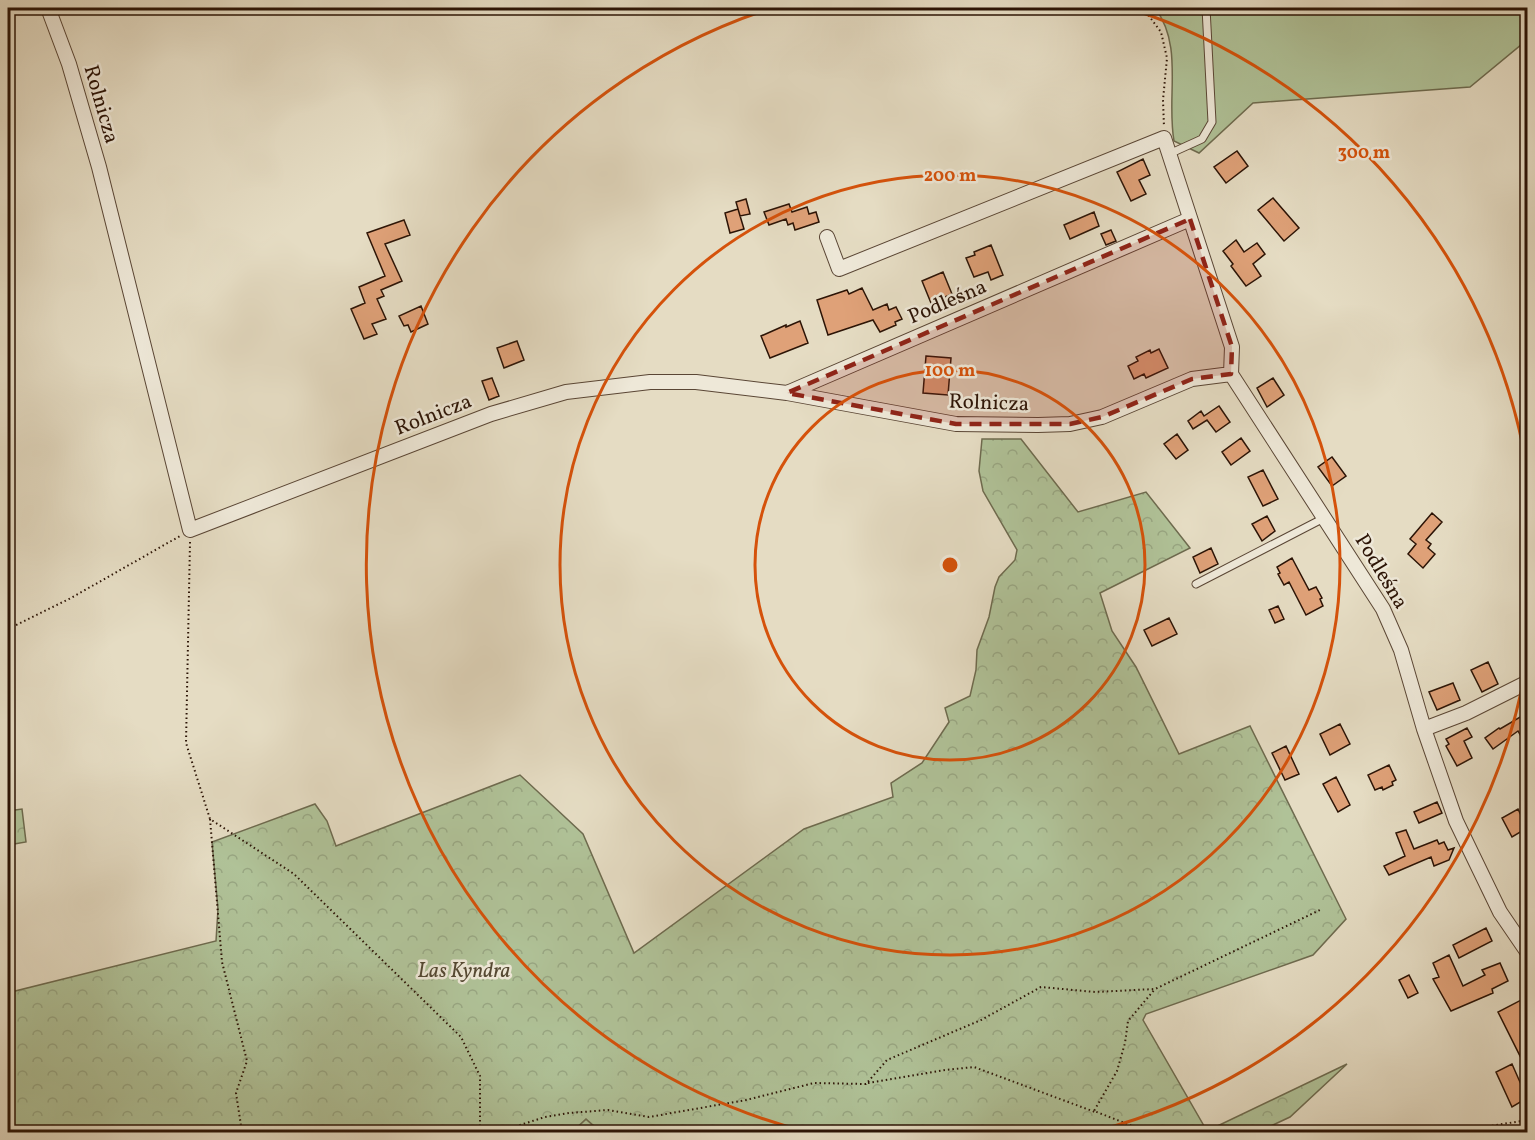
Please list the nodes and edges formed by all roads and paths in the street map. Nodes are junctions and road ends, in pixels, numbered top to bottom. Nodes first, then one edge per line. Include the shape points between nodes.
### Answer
1 (48, 8) edge
2 (1143, 8) edge
3 (1206, 8) edge
4 (1164, 138) junction
5 (1169, 154) junction
6 (1190, 219) junction
7 (826, 237) dead end
8 (1231, 374) junction
9 (786, 393) junction
10 (1324, 518) junction
11 (190, 530) junction
12 (1196, 584) dead end
13 (8, 629) edge
14 (1527, 682) edge
15 (1424, 729) junction
16 (210, 819) junction
17 (1322, 909) dead end
18 (1527, 953) edge
19 (1155, 989) junction
20 (866, 1084) junction
21 (1095, 1112) junction
22 (1527, 1120) edge
23 (242, 1132) edge
24 (480, 1132) edge
25 (498, 1132) edge
26 (1148, 1132) edge
27 (1452, 1132) edge

1 - 11 street, Rolnicza via 99,167
2 - 4 path via 1161,32 1167,58
3 - 5 lane via 1212,122 1202,139
4 - 5 street
4 - 7 street via 839,270
5 - 6 street
6 - 8 street via 1232,347
6 - 9 street, Podleśna
8 - 9 street, Rolnicza via 1192,379 1102,417 1070,424 956,424
8 - 10 street, Podleśna
9 - 11 street, Rolnicza via 696,382 650,382 566,392 491,414
10 - 12 lane
10 - 15 street, Podleśna via 1383,609 1401,650
11 - 13 path
11 - 16 path via 186,743
14 - 15 street
15 - 18 street, Podleśna via 1456,820 1500,912
16 - 23 path via 222,962 247,1062 236,1093
16 - 24 path via 294,874 461,1037 480,1076
17 - 19 path
19 - 20 path via 1095,992 1041,987 981,1020 887,1060
19 - 21 path via 1128,1021 1117,1071
20 - 21 path via 974,1067
20 - 25 path via 814,1083 649,1117 608,1110 569,1113
21 - 26 path
22 - 27 path

